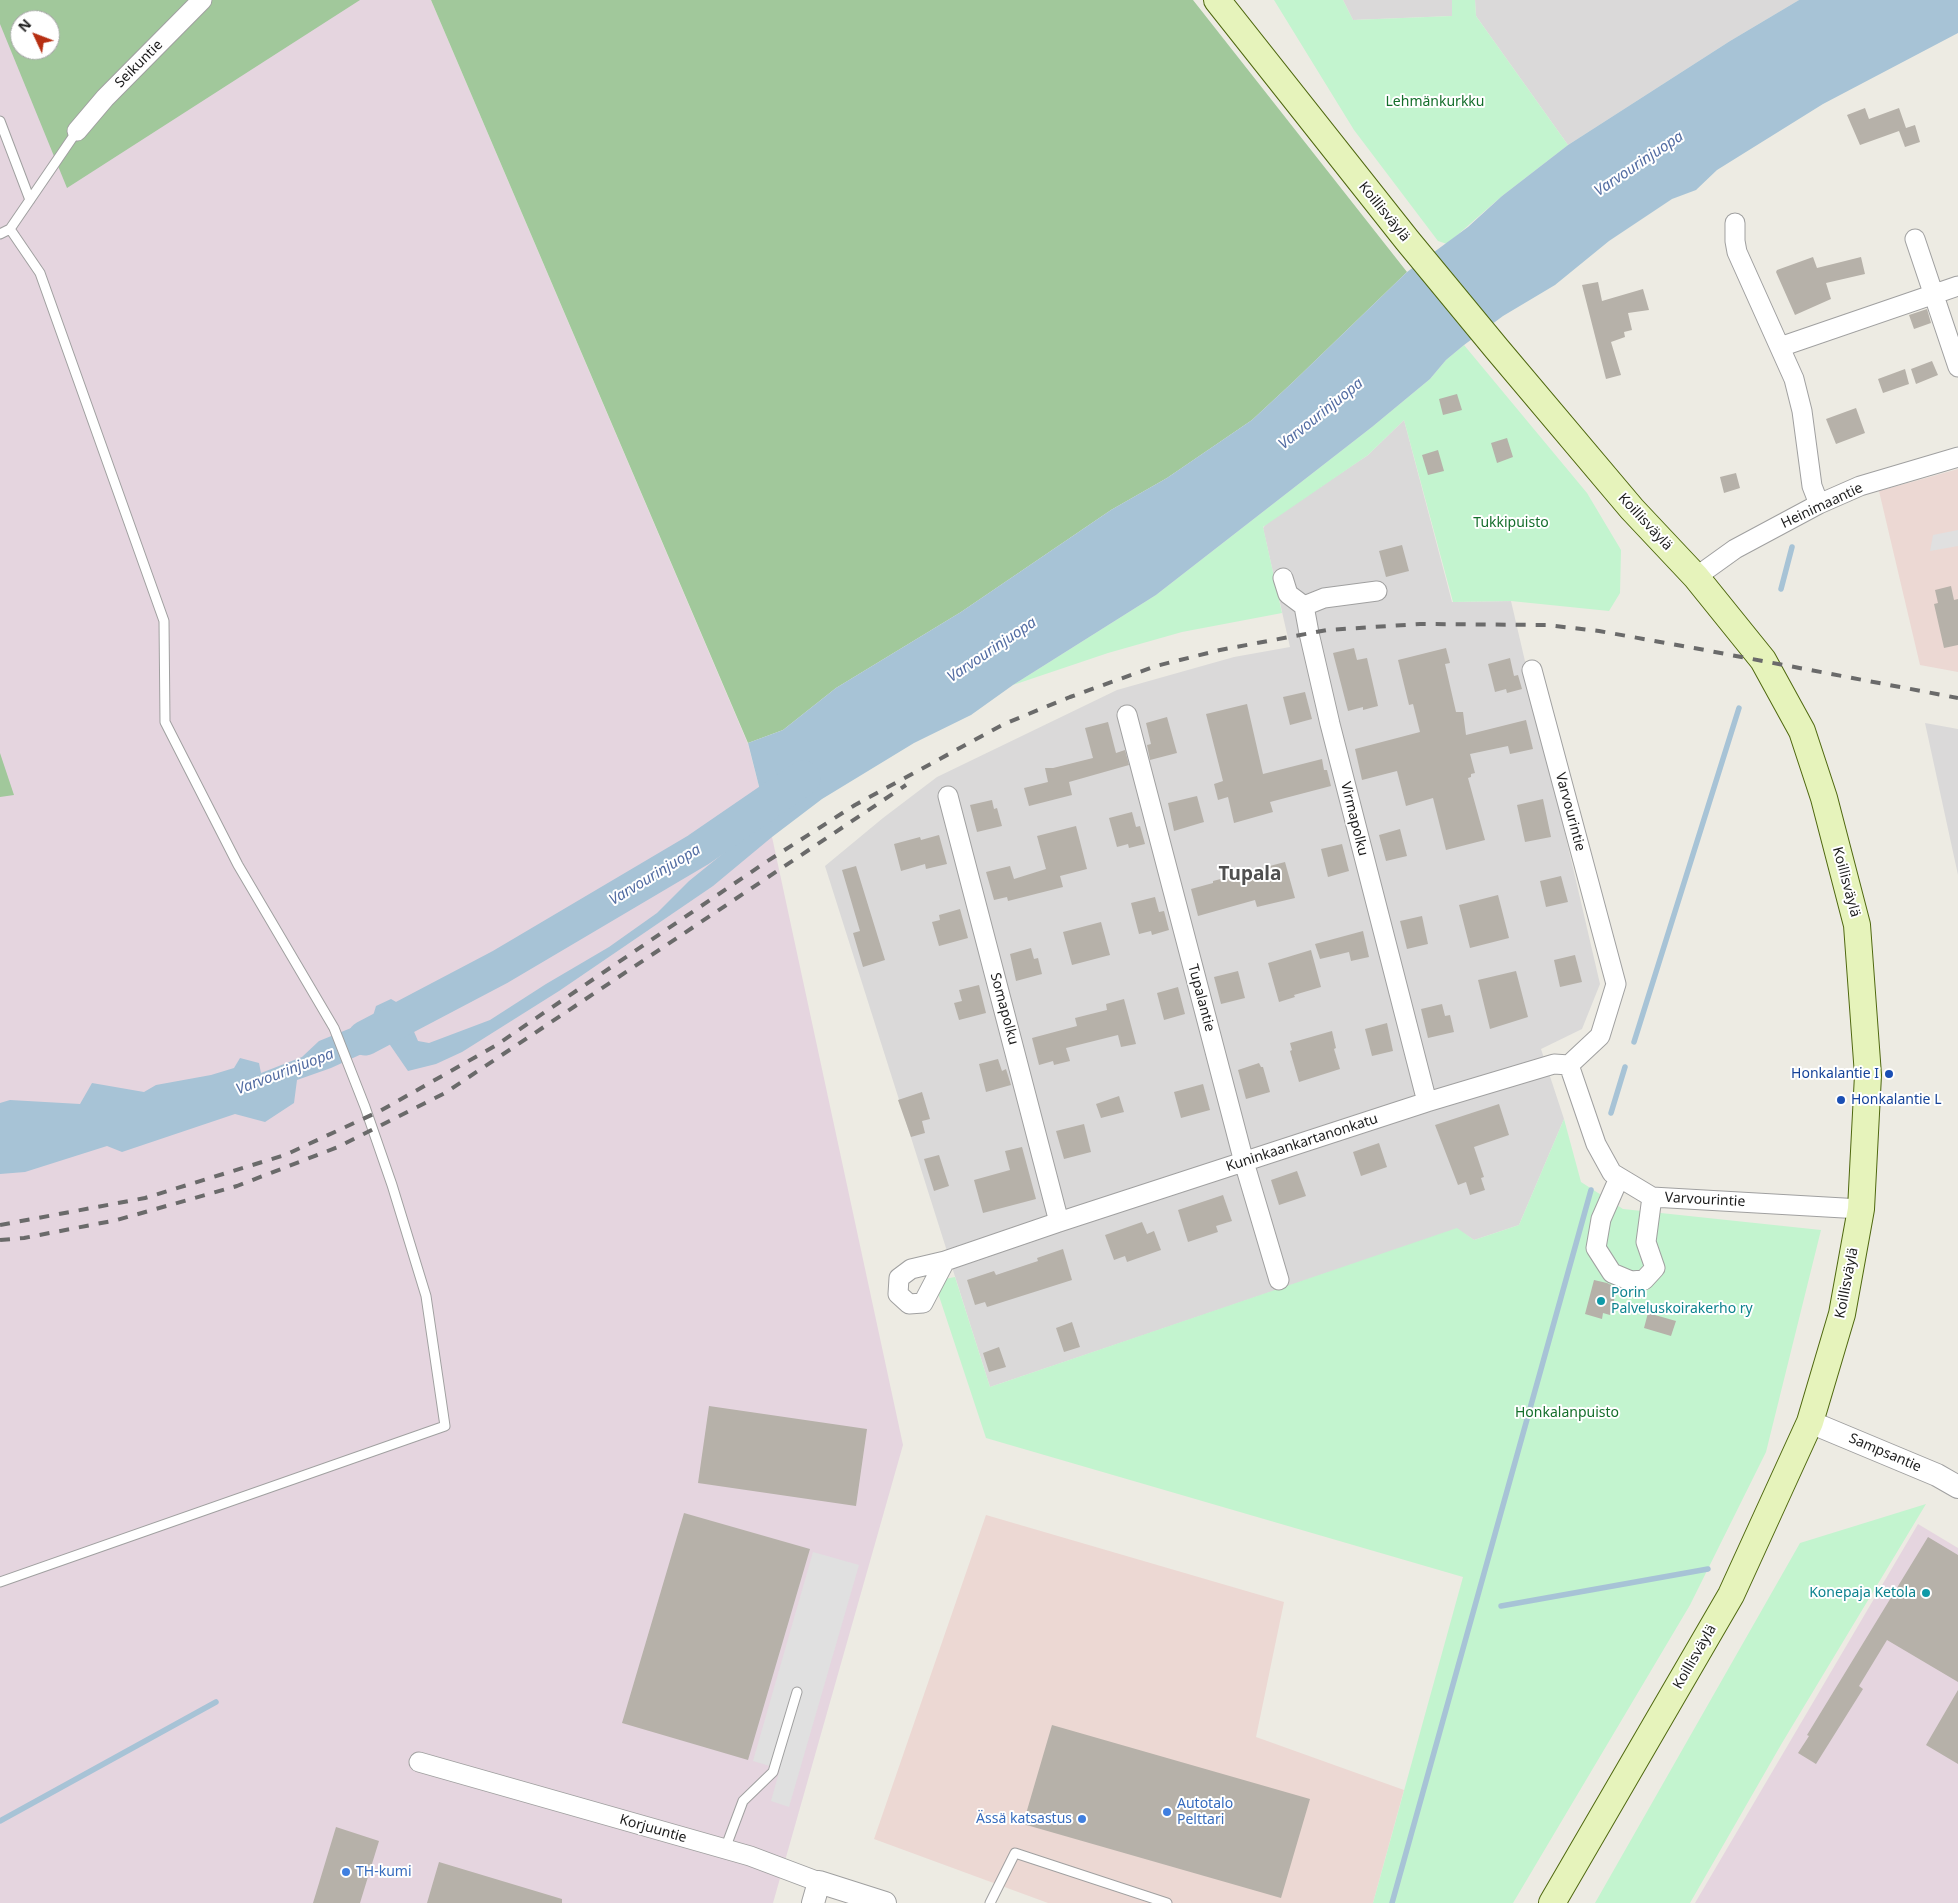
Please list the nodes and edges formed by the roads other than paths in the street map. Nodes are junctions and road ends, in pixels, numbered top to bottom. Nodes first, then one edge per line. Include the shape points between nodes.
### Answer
1 (202, 0) edge
2 (1217, 0) edge
3 (0, 121) edge
4 (77, 131) joint
5 (30, 200) junction
6 (1735, 223) dead end
7 (10, 229) junction
8 (0, 234) edge
9 (1915, 239) dead end
10 (1958, 286) edge
11 (1933, 295) junction
12 (1780, 347) junction
13 (1958, 367) edge
14 (1958, 457) edge
15 (1819, 504) junction
16 (1696, 577) junction
17 (1283, 578) dead end
18 (1377, 591) dead end
19 (1304, 606) junction
20 (1532, 670) dead end
21 (1127, 715) dead end
22 (948, 796) dead end
23 (1569, 1065) junction
24 (1427, 1102) junction
25 (1244, 1162) junction
26 (1619, 1178) junction
27 (1652, 1197) junction
28 (1861, 1210) junction
29 (1059, 1222) junction
30 (945, 1261) dead end
31 (1279, 1280) dead end
32 (1810, 1422) junction
33 (1958, 1488) edge
34 (0, 1582) edge
35 (796, 1692) dead end
36 (419, 1762) dead end
37 (726, 1849) junction
38 (816, 1892) edge
39 (885, 1903) edge
40 (990, 1903) edge
41 (1167, 1903) edge
42 (1552, 1903) edge

1 - 4 street, Seikuntie via 105,98
2 - 16 main road, Koillisväylä via 1497,349 1632,509
3 - 5 lane
4 - 5 lane
5 - 7 lane
6 - 12 street via 1737,252
7 - 8 lane
7 - 34 lane via 40,273 164,621 165,722 238,864 334,1028 365,1107 426,1296 445,1426
9 - 11 street
10 - 11 street
11 - 12 street
11 - 13 street
12 - 15 street via 1794,379 1802,411 1812,486
14 - 15 street, Heinimaantie via 1860,486
15 - 16 street, Heinimaantie via 1735,549
16 - 28 main road, Koillisväylä via 1763,660 1802,731 1824,798 1858,925 1868,1075
17 - 19 street via 1288,594
18 - 19 street via 1324,598
19 - 24 street, Virmapolku via 1330,724
20 - 23 street, Varvourintie via 1616,984 1600,1036
21 - 25 street, Tupalantie
22 - 29 street, Somapolku
23 - 24 street, Kuninkaankartanonkatu via 1554,1064
23 - 26 street, Varvourintie via 1596,1144 1612,1173
24 - 25 street, Kuninkaankartanonkatu
25 - 29 street, Kuninkaankartanonkatu
25 - 31 street, Tupalantie
26 - 27 street, Varvourintie
26 - 27 street via 1601,1219 1596,1248 1612,1273 1631,1282 1644,1280 1655,1268 1646,1242
27 - 28 street, Varvourintie
28 - 32 main road, Koillisväylä via 1842,1314
29 - 30 street, Kuninkaankartanonkatu
32 - 33 street, Sampsantie via 1937,1475
32 - 42 main road, Koillisväylä via 1731,1596
35 - 37 lane via 773,1772 743,1801
36 - 37 street, Korjuuntie
37 - 38 street, Korjuuntie via 750,1856
38 - 39 street, Korjuuntie
40 - 41 lane via 1015,1853

